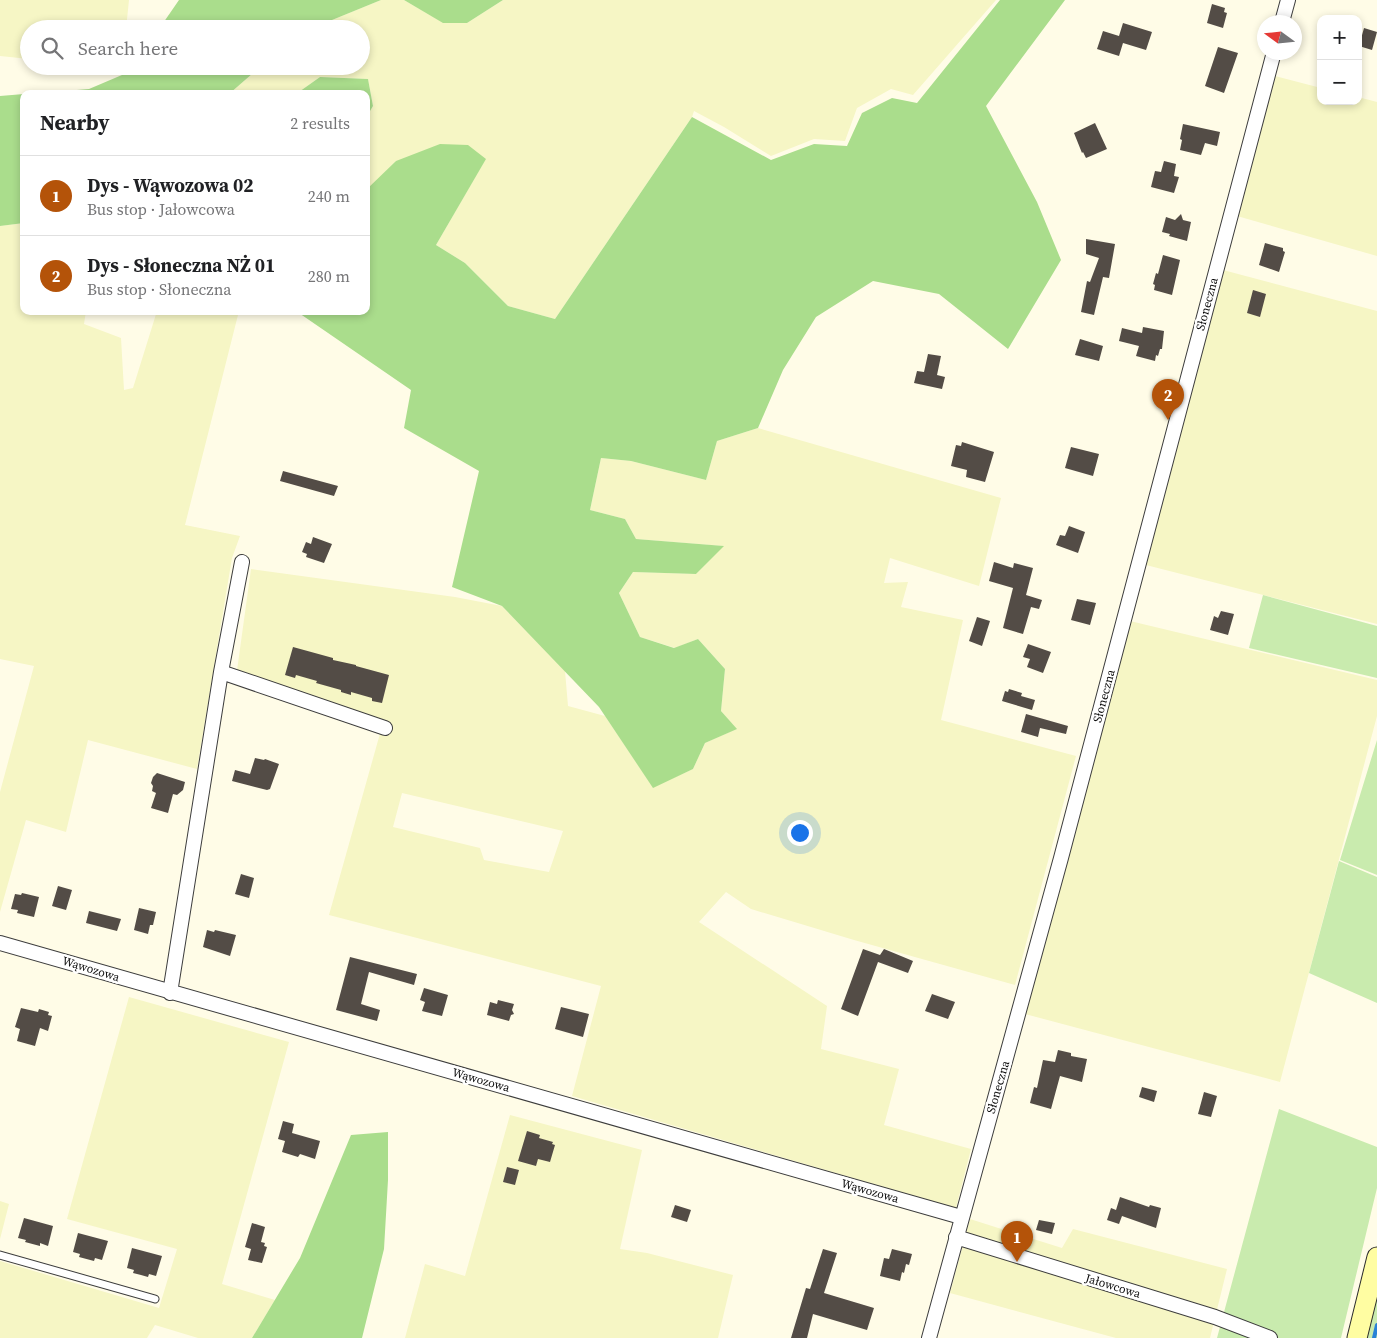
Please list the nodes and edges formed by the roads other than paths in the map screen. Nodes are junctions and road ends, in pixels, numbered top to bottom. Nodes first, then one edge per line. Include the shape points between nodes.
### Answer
1 (1288, 0) edge
2 (1284, 15) edge
3 (1272, 60) edge
4 (242, 562) dead end
5 (221, 672) junction
6 (385, 728) dead end
7 (0, 943) edge
8 (170, 993) junction
9 (961, 1217) junction
10 (956, 1237) junction
11 (0, 1255) edge
12 (1377, 1257) edge
13 (155, 1299) dead end
14 (929, 1338) edge
15 (1270, 1338) edge
16 (1357, 1338) edge

1 - 2 street
3 - 9 street, Słoneczna via 1063,848
4 - 5 street
5 - 6 street
5 - 8 street
7 - 8 street, Wąwozowa
8 - 9 street, Wąwozowa
9 - 10 street, Słoneczna
10 - 14 street, Słoneczna
10 - 15 street, Jałowcowa via 1215,1317
11 - 13 lane
12 - 16 street

